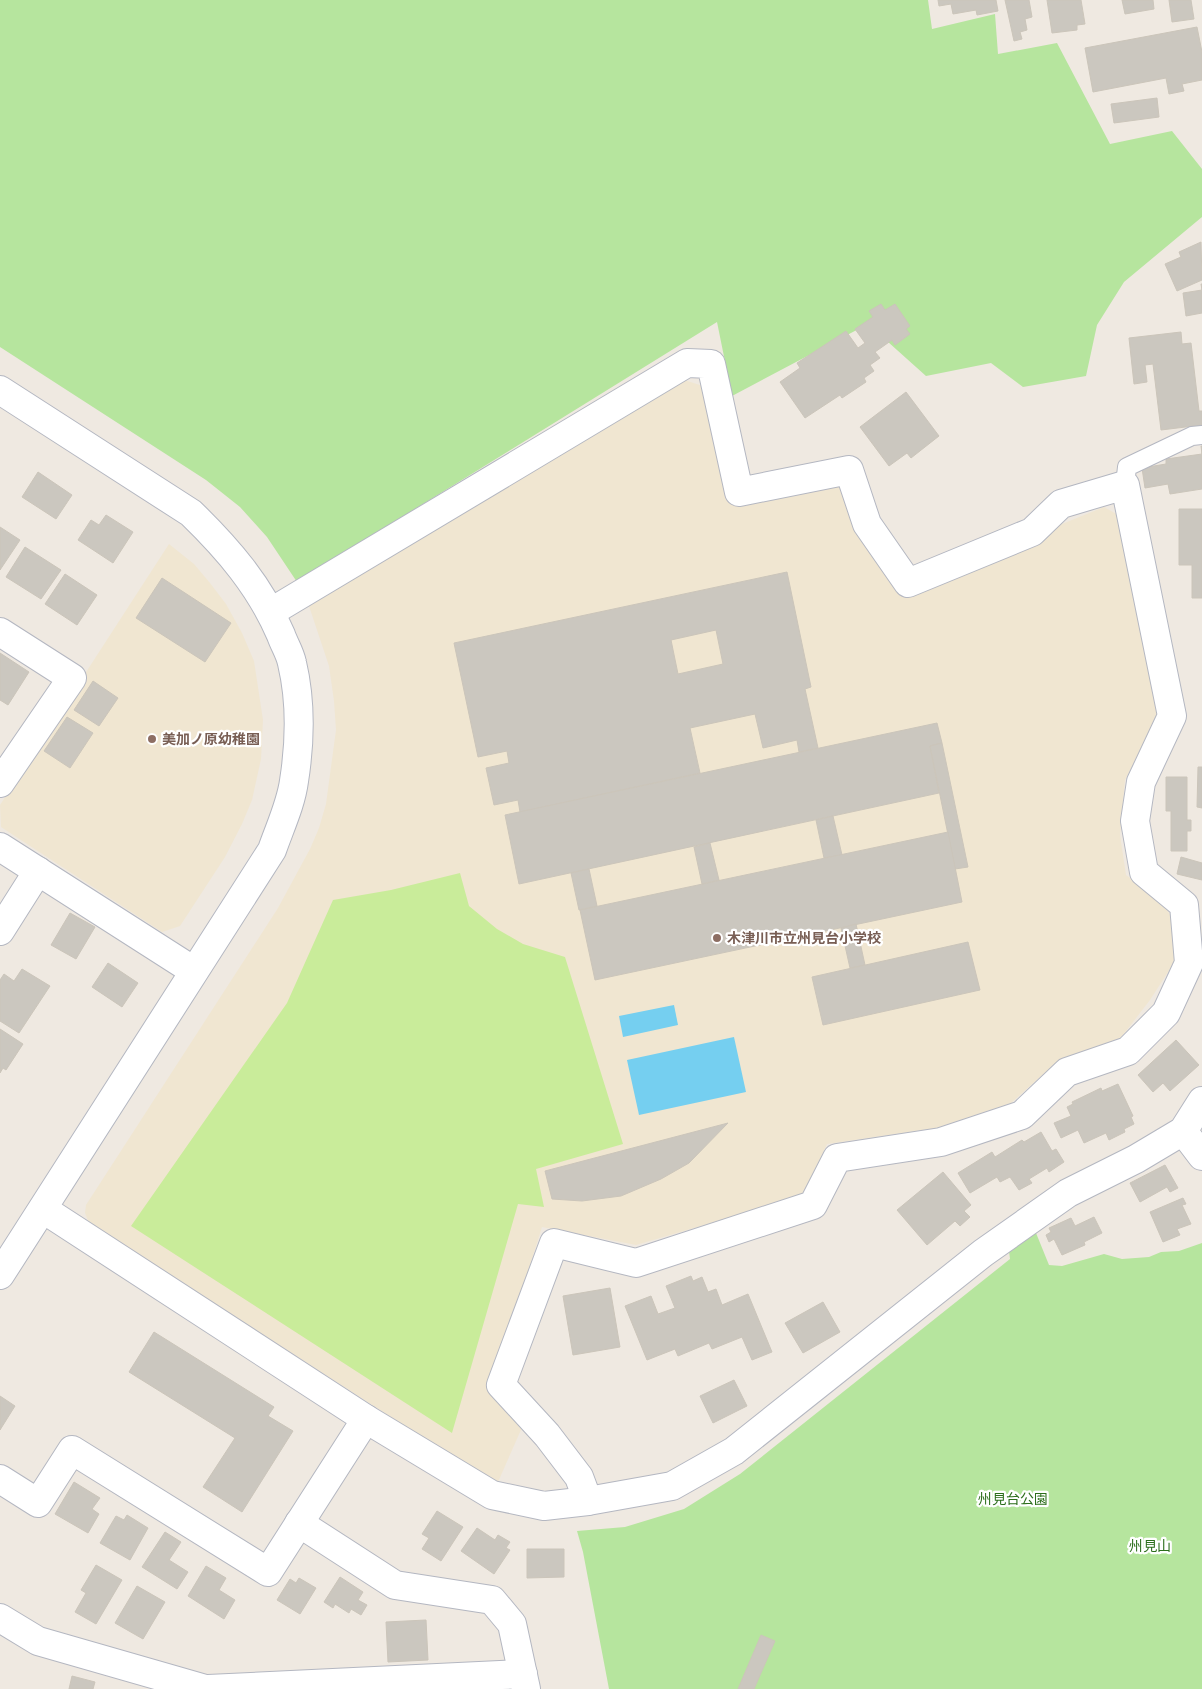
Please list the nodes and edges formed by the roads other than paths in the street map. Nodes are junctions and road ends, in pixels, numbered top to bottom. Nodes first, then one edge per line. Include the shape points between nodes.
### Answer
1 (0, 390) edge
2 (1202, 436) edge
3 (1124, 485) junction
4 (271, 612) junction
5 (0, 632) edge
6 (0, 783) edge
7 (0, 847) edge
8 (38, 871) junction
9 (0, 931) edge
10 (194, 971) junction
11 (1202, 1101) edge
12 (1183, 1131) junction
13 (1202, 1156) edge
14 (43, 1209) junction
15 (0, 1275) edge
16 (366, 1419) junction
17 (0, 1479) edge
18 (588, 1501) junction
19 (299, 1523) junction
20 (0, 1618) edge
21 (524, 1681) edge
22 (207, 1689) edge

1 - 4 street via 191,513 240,565
2 - 3 lane via 1192,436 1127,467
3 - 4 street via 1061,504 1032,532 908,583 867,524 849,470 739,492 711,364 687,363
3 - 18 street via 1172,716 1140,782 1135,821 1144,872 1184,905 1189,963 1166,1013 1128,1052 1067,1072 1022,1115 941,1142 837,1158 813,1205 636,1263 554,1243 501,1386 547,1435 579,1477
4 - 10 street via 292,662 298,705 294,782 272,850
5 - 6 street via 72,678
7 - 8 street
8 - 9 street
8 - 10 street
10 - 14 street
11 - 12 street
12 - 13 street
12 - 18 street via 1052,1204 983,1254 734,1451 672,1486
14 - 15 street
14 - 16 street
16 - 18 street via 492,1495 544,1506
16 - 19 street
17 - 19 street via 38,1502 72,1450 268,1572
19 - 21 street via 395,1585 492,1600 512,1624
20 - 22 street via 38,1641
21 - 22 street

